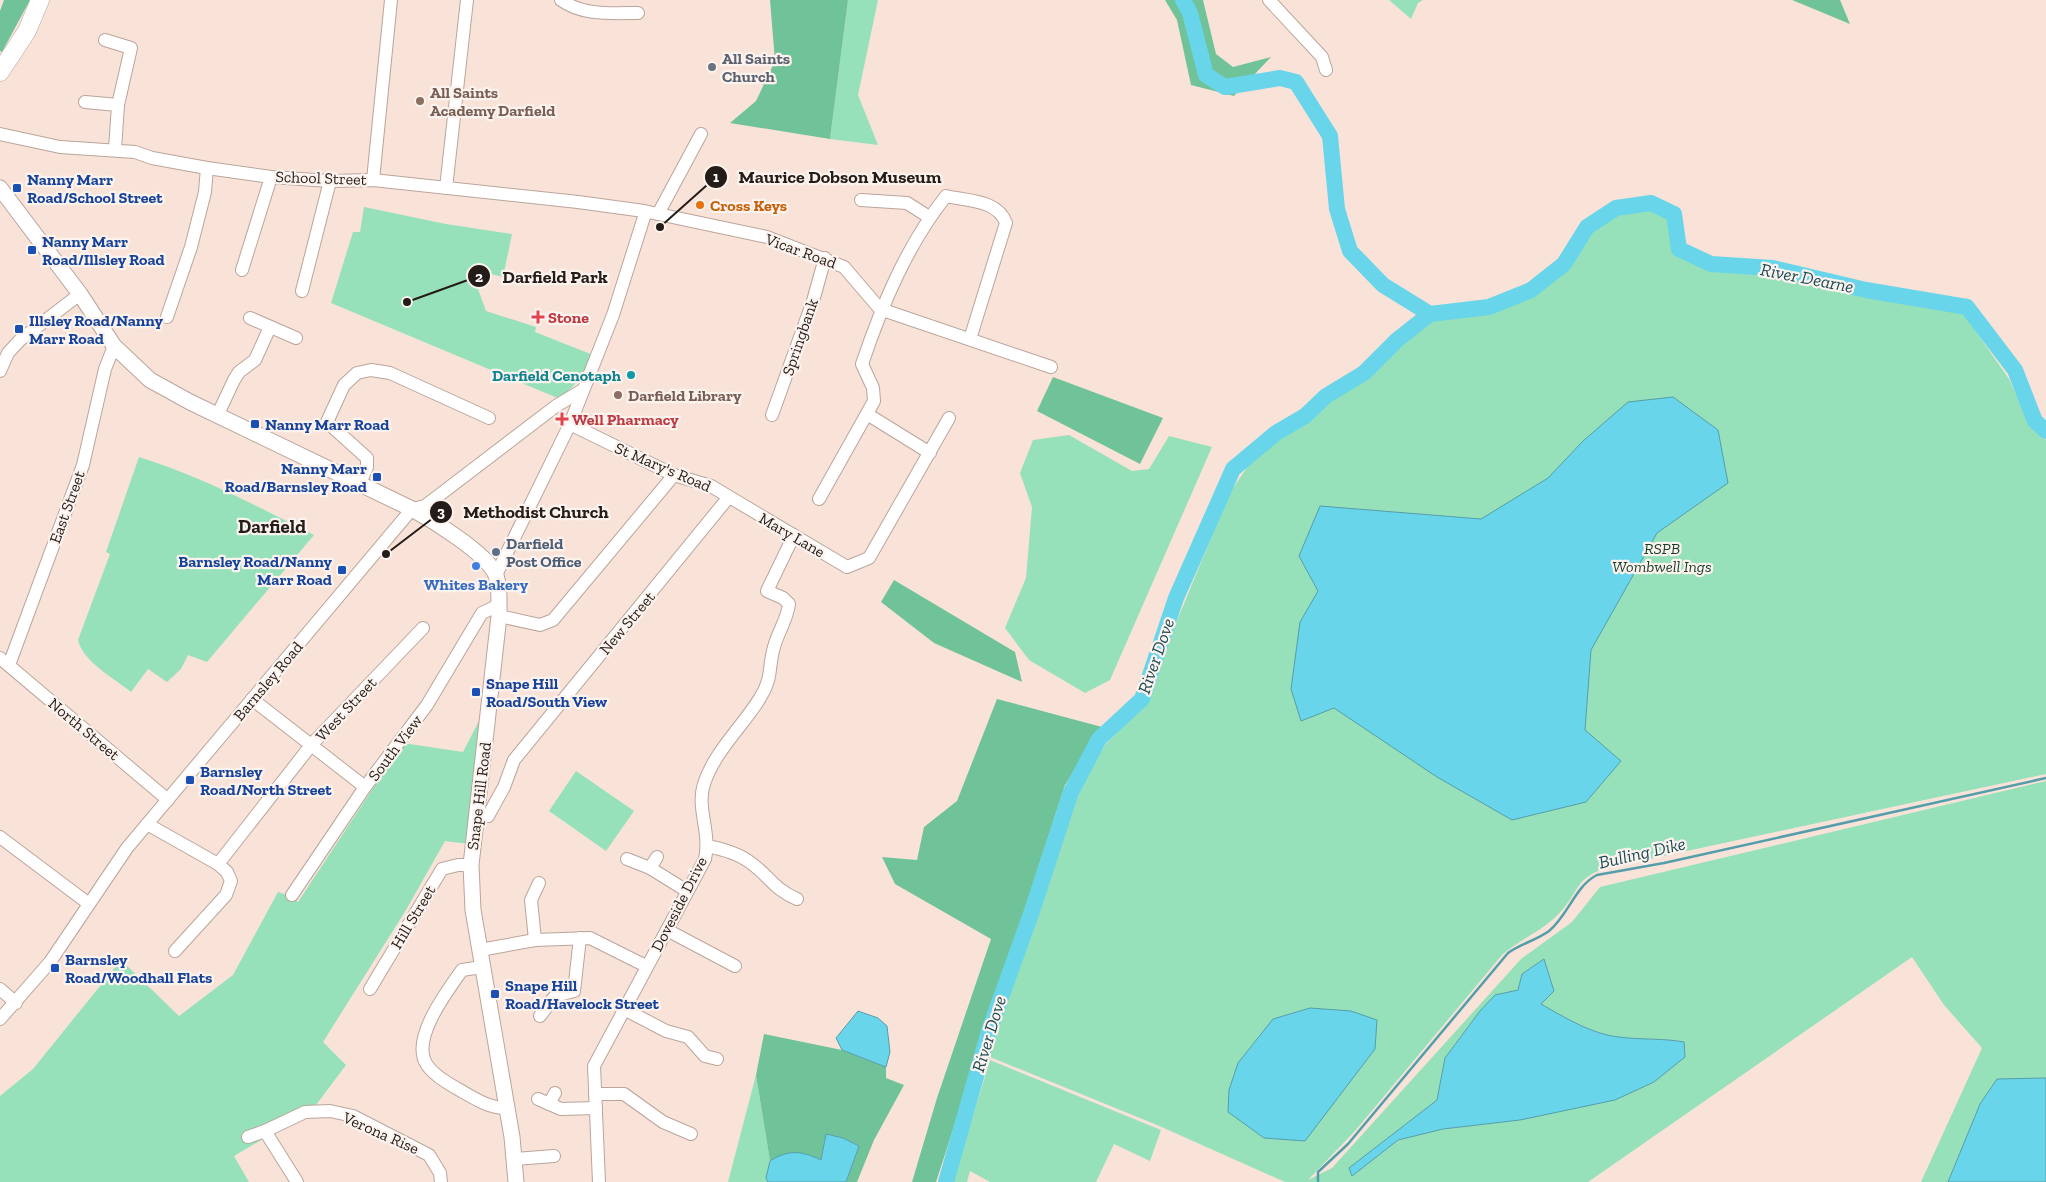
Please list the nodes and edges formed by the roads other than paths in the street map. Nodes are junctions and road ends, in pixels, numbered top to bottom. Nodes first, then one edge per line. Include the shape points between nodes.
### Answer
1 (40, 0) edge
2 (392, 0) edge
3 (467, 0) edge
4 (561, 0) edge
5 (1268, 0) edge
6 (638, 14) dead end
7 (104, 40) dead end
8 (1326, 70) dead end
9 (0, 72) edge
10 (85, 102) dead end
11 (118, 105) junction
12 (0, 134) edge
13 (701, 134) dead end
14 (115, 149) junction
15 (207, 168) junction
16 (271, 177) junction
17 (373, 180) junction
18 (330, 181) junction
19 (0, 188) edge
20 (446, 188) junction
21 (861, 200) dead end
22 (644, 211) junction
23 (658, 214) junction
24 (930, 217) junction
25 (825, 258) junction
26 (242, 270) dead end
27 (302, 291) dead end
28 (80, 294) junction
29 (880, 309) junction
30 (167, 317) dead end
31 (250, 318) dead end
32 (270, 327) junction
33 (296, 338) dead end
34 (970, 339) junction
35 (114, 346) junction
36 (1051, 367) dead end
37 (0, 371) edge
38 (582, 392) junction
39 (218, 414) junction
40 (867, 414) junction
41 (772, 415) dead end
42 (489, 418) dead end
43 (949, 418) dead end
44 (570, 424) junction
45 (930, 453) junction
46 (674, 475) junction
47 (360, 484) junction
48 (728, 498) junction
49 (819, 499) dead end
50 (412, 509) junction
51 (794, 535) junction
52 (496, 575) junction
53 (499, 611) junction
54 (423, 628) dead end
55 (4, 661) edge
56 (252, 699) junction
57 (312, 744) junction
58 (365, 787) junction
59 (168, 800) junction
60 (476, 816) junction
61 (148, 824) junction
62 (0, 838) edge
63 (707, 846) junction
64 (657, 857) dead end
65 (627, 859) dead end
66 (218, 864) junction
67 (471, 865) junction
68 (650, 868) junction
69 (539, 883) dead end
70 (687, 891) junction
71 (292, 896) dead end
72 (797, 899) dead end
73 (89, 904) junction
74 (667, 930) junction
75 (580, 938) junction
76 (535, 940) junction
77 (480, 950) junction
78 (175, 951) dead end
79 (646, 966) junction
80 (735, 966) dead end
81 (482, 968) junction
82 (0, 989) edge
83 (370, 989) dead end
84 (16, 1003) junction
85 (624, 1009) junction
86 (540, 1016) dead end
87 (0, 1019) edge
88 (717, 1060) dead end
89 (595, 1094) junction
90 (547, 1099) dead end
91 (506, 1108) junction
92 (596, 1108) junction
93 (265, 1131) junction
94 (691, 1134) dead end
95 (248, 1137) dead end
96 (554, 1156) dead end
97 (515, 1160) junction
98 (296, 1182) edge
99 (441, 1182) edge
100 (516, 1182) edge
101 (599, 1182) edge

1 - 9 highway via 27,31
2 - 17 street
3 - 20 street
4 - 6 street via 582,10
5 - 8 street via 1322,57
7 - 11 street via 131,48
10 - 11 street
11 - 14 street
12 - 14 street, School Street via 60,147
13 - 23 street
14 - 15 street, School Street
15 - 16 street, School Street
15 - 30 street via 190,247
16 - 18 street, School Street
16 - 26 street
17 - 18 street, School Street
17 - 20 street, School Street
18 - 27 street
19 - 28 main road
20 - 22 street, School Street
21 - 24 street via 907,203
22 - 23 street, Vicar Road
22 - 38 street via 613,315
23 - 25 street, Vicar Road via 767,237
24 - 29 street
24 - 34 street via 946,196 993,206 1003,213 1006,223
25 - 29 street, Vicar Road via 844,267
25 - 41 street, Springbank
28 - 35 main road
28 - 37 street via 20,340 8,353
29 - 34 street
29 - 40 street via 862,364 873,388 874,401
31 - 32 street
32 - 33 street
32 - 39 street via 255,360 234,380
34 - 36 street
35 - 39 main road via 150,380
35 - 55 street, East Street via 83,465
38 - 44 street
38 - 50 street, Barnsley Road via 556,406 425,506
39 - 47 main road
40 - 45 street
40 - 49 street
42 - 47 street via 390,373 371,370 358,373 344,385 327,422 367,458
43 - 45 street
44 - 46 street, St Mary's Road
44 - 52 street
45 - 51 street, Mary Lane via 869,558 847,567
46 - 48 street, St Mary's Road via 711,486
46 - 53 street via 553,620 540,625
47 - 50 main road
48 - 51 street, Mary Lane
48 - 60 street, New Street via 514,760 488,816
50 - 52 main road via 441,525 485,561
50 - 56 street, Barnsley Road
51 - 63 street, Doveside Drive via 767,591 789,604 772,653 771,676 761,697 710,769 704,784 701,799
52 - 53 main road, Snape Hill Road
53 - 58 street, South View via 482,613 427,705
53 - 60 main road, Snape Hill Road
54 - 57 street, West Street
55 - 59 street, North Street
56 - 57 street
56 - 59 street, Barnsley Road
57 - 58 street
57 - 66 street, West Street
58 - 71 street, South View
59 - 61 street, Barnsley Road
60 - 67 main road, Snape Hill Road
61 - 66 street
61 - 73 street, Barnsley Road
62 - 73 street
63 - 70 street, Doveside Drive via 704,859
63 - 72 street via 729,850 751,863 781,892
64 - 68 street
65 - 68 street
66 - 78 street via 231,881 226,895
67 - 77 main road, Snape Hill Road via 472,910
67 - 83 street, Hill Street via 442,869
68 - 70 street
69 - 76 street via 531,900
70 - 74 street, Doveside Drive
73 - 84 street, Barnsley Road via 50,962
74 - 79 street, Doveside Drive
74 - 80 street
75 - 76 street
75 - 79 street via 590,938
75 - 86 street via 574,991 555,996
76 - 77 street
77 - 81 main road, Snape Hill Road
79 - 85 street, Doveside Drive
81 - 91 main road, Snape Hill Road
81 - 91 street via 462,970 427,1029 423,1049 427,1064 452,1086 492,1108
82 - 84 street
84 - 87 street, Barnsley Road
85 - 88 street via 666,1031 688,1037 705,1056
85 - 89 street, Doveside Drive via 594,1066
89 - 92 street, Doveside Drive
89 - 94 street via 624,1094 664,1122
90 - 92 street via 561,1109
91 - 97 main road, Snape Hill Road
92 - 101 street, Doveside Drive
93 - 95 street, Verona Rise
93 - 98 street
93 - 99 street, Verona Rise via 305,1112 353,1116 429,1155 440,1173
96 - 97 street
97 - 100 main road, Snape Hill Road

